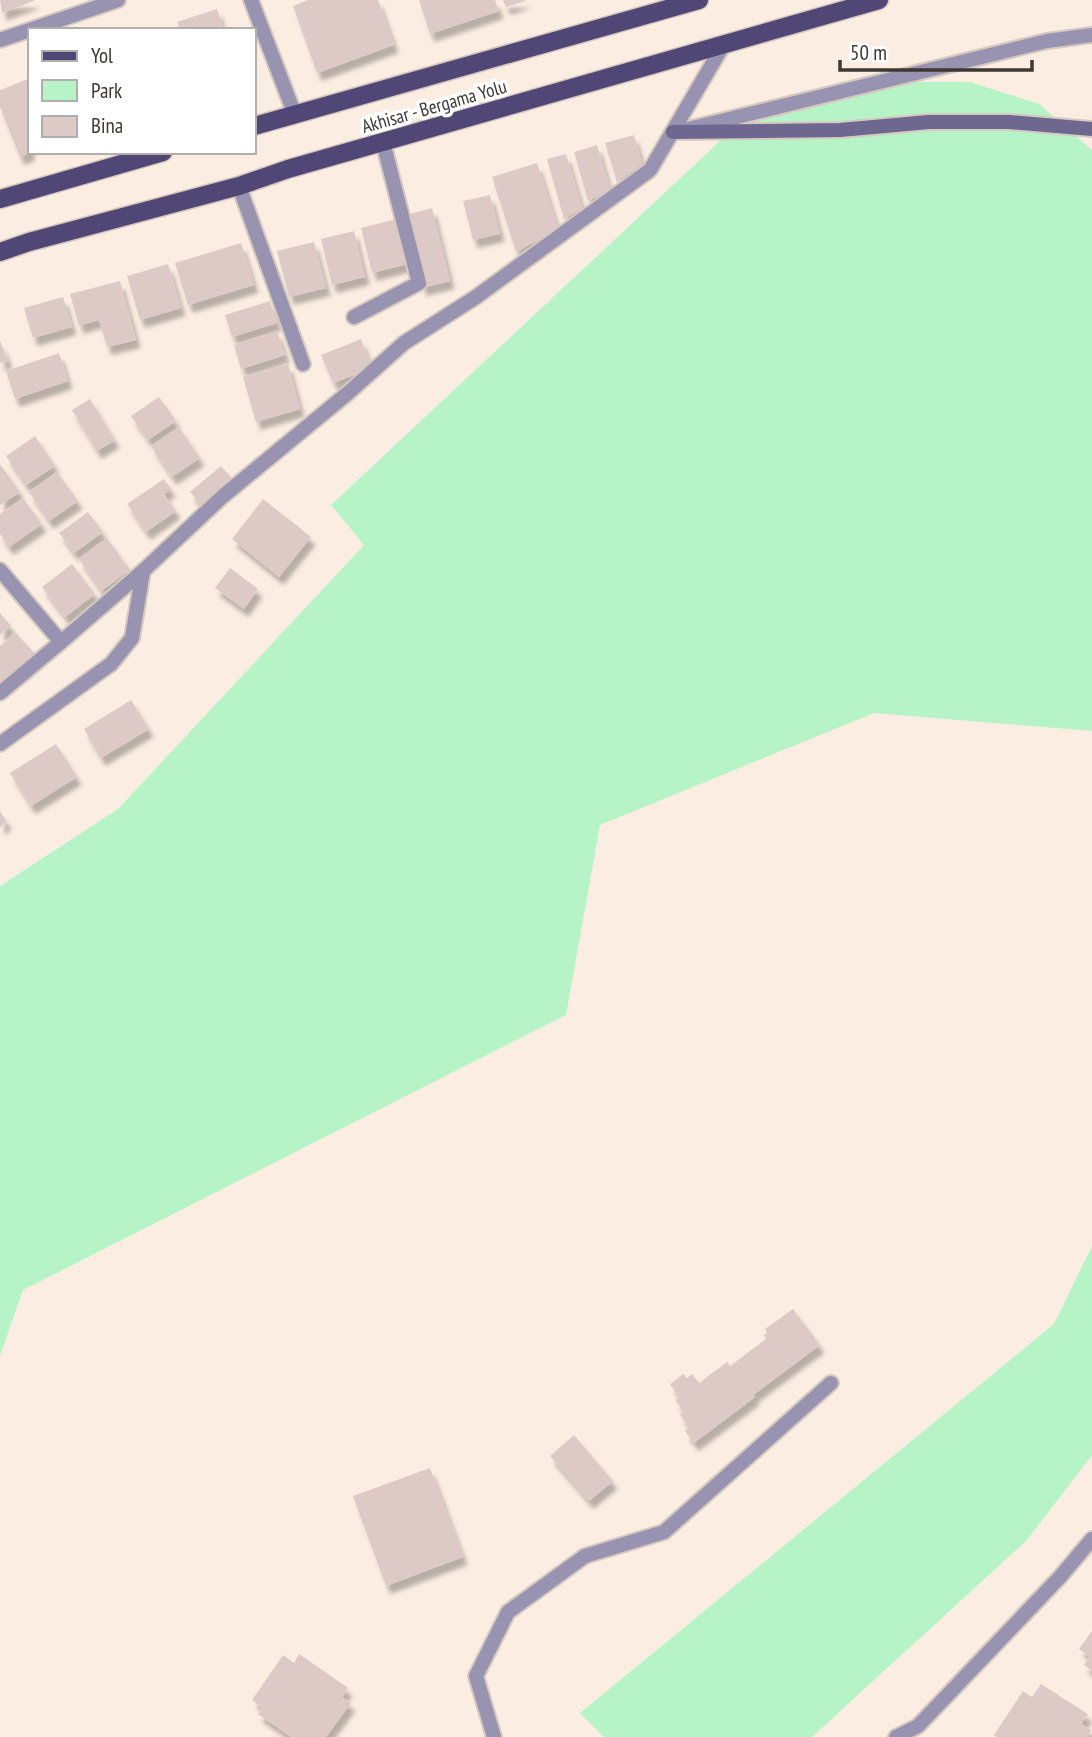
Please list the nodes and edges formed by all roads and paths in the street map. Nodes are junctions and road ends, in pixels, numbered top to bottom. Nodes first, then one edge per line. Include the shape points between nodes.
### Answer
1 (118, 0) edge
2 (251, 0) edge
3 (699, 0) edge
4 (879, 0) edge
5 (659, 6) edge
6 (35, 28) edge
7 (28, 31) edge
8 (1092, 35) edge
9 (0, 40) edge
10 (724, 44) junction
11 (295, 115) junction
12 (256, 126) edge
13 (1092, 129) edge
14 (673, 132) junction
15 (383, 142) junction
16 (156, 154) edge
17 (239, 186) junction
18 (0, 199) edge
19 (0, 252) edge
20 (354, 317) dead end
21 (303, 364) dead end
22 (0, 570) edge
23 (143, 572) junction
24 (61, 642) junction
25 (0, 693) edge
26 (0, 744) edge
27 (831, 1383) dead end
28 (1092, 1539) edge
29 (494, 1737) edge
30 (897, 1737) edge

1 - 6 street
2 - 11 street
3 - 5 main road, Akhisar - Bergama Yolu
4 - 10 main road, Akhisar - Bergama Yolu
5 - 11 main road, Akhisar - Bergama Yolu
7 - 9 street
8 - 14 street via 1047,41
10 - 14 street
10 - 15 main road, Akhisar - Bergama Yolu
11 - 12 main road, Akhisar - Bergama Yolu
13 - 14 street via 929,122 840,130
14 - 23 street via 650,170 476,297 404,343 222,497
15 - 17 main road, Akhisar - Bergama Yolu
15 - 20 street via 419,283
16 - 18 main road
17 - 19 main road, Akhisar - Bergama Yolu
17 - 21 street
22 - 24 street
23 - 24 street
23 - 26 street via 132,638 111,664
24 - 25 street
27 - 29 street via 664,1532 585,1556 508,1612 476,1676
28 - 30 street via 918,1726

